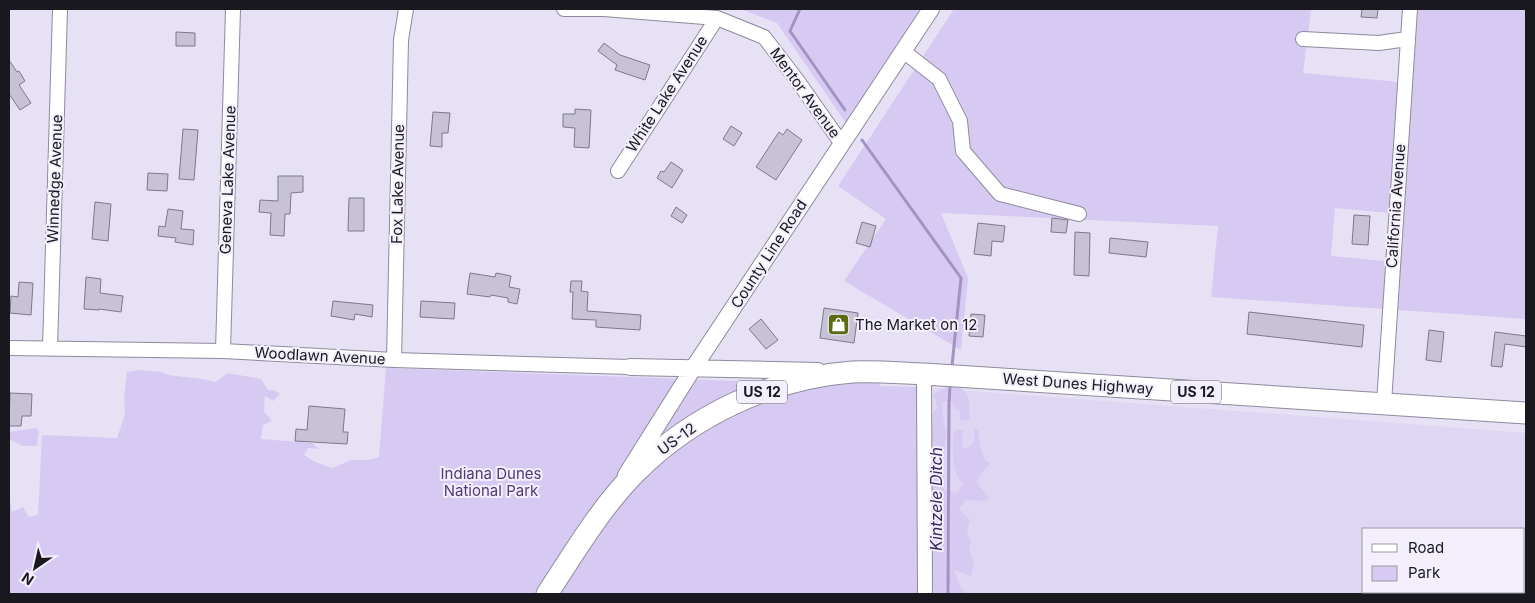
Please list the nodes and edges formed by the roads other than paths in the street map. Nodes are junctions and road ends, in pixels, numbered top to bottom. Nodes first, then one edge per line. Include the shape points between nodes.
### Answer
1 (60, 9) edge
2 (233, 9) edge
3 (406, 9) edge
4 (564, 9) edge
5 (604, 9) edge
6 (932, 9) edge
7 (1410, 9) edge
8 (717, 18) junction
9 (1303, 38) dead end
10 (1407, 39) junction
11 (903, 51) junction
12 (842, 144) junction
13 (618, 171) dead end
14 (1078, 214) dead end
15 (9, 348) edge
16 (50, 349) junction
17 (223, 352) junction
18 (394, 360) junction
19 (630, 367) joint
20 (694, 367) junction
21 (866, 372) junction
22 (924, 374) junction
23 (1384, 403) junction
24 (1526, 413) edge
25 (610, 502) junction
26 (547, 594) edge
27 (925, 594) edge

1 - 16 street, Winnedge Avenue
2 - 17 street, Geneva Lake Avenue
3 - 18 street, Fox Lake Avenue via 401,40
4 - 5 street, Mentor Avenue
5 - 8 street, Mentor Avenue
6 - 11 street, County Line Road
7 - 10 street, California Avenue
8 - 12 street, Mentor Avenue via 764,37
8 - 13 street, White Lake Avenue
9 - 10 street via 1379,43
10 - 23 street, California Avenue
11 - 12 street, County Line Road
11 - 14 street via 939,79 960,121 963,151 1000,194
12 - 20 street, County Line Road
15 - 16 street, Woodlawn Avenue
16 - 17 street, Woodlawn Avenue
17 - 18 street, Woodlawn Avenue
18 - 19 street, Woodlawn Avenue
19 - 20 street, West Dunes Highway
20 - 21 street, West Dunes Highway
20 - 25 street, County Line Road
21 - 22 main road, West Dunes Highway / US 12
21 - 25 main road, US-12 / US 12 via 790,383 715,413 652,457
22 - 23 main road, West Dunes Highway / US 12
22 - 27 street
23 - 24 main road, West Dunes Highway / US 12
25 - 26 main road, US-12 / US 12

